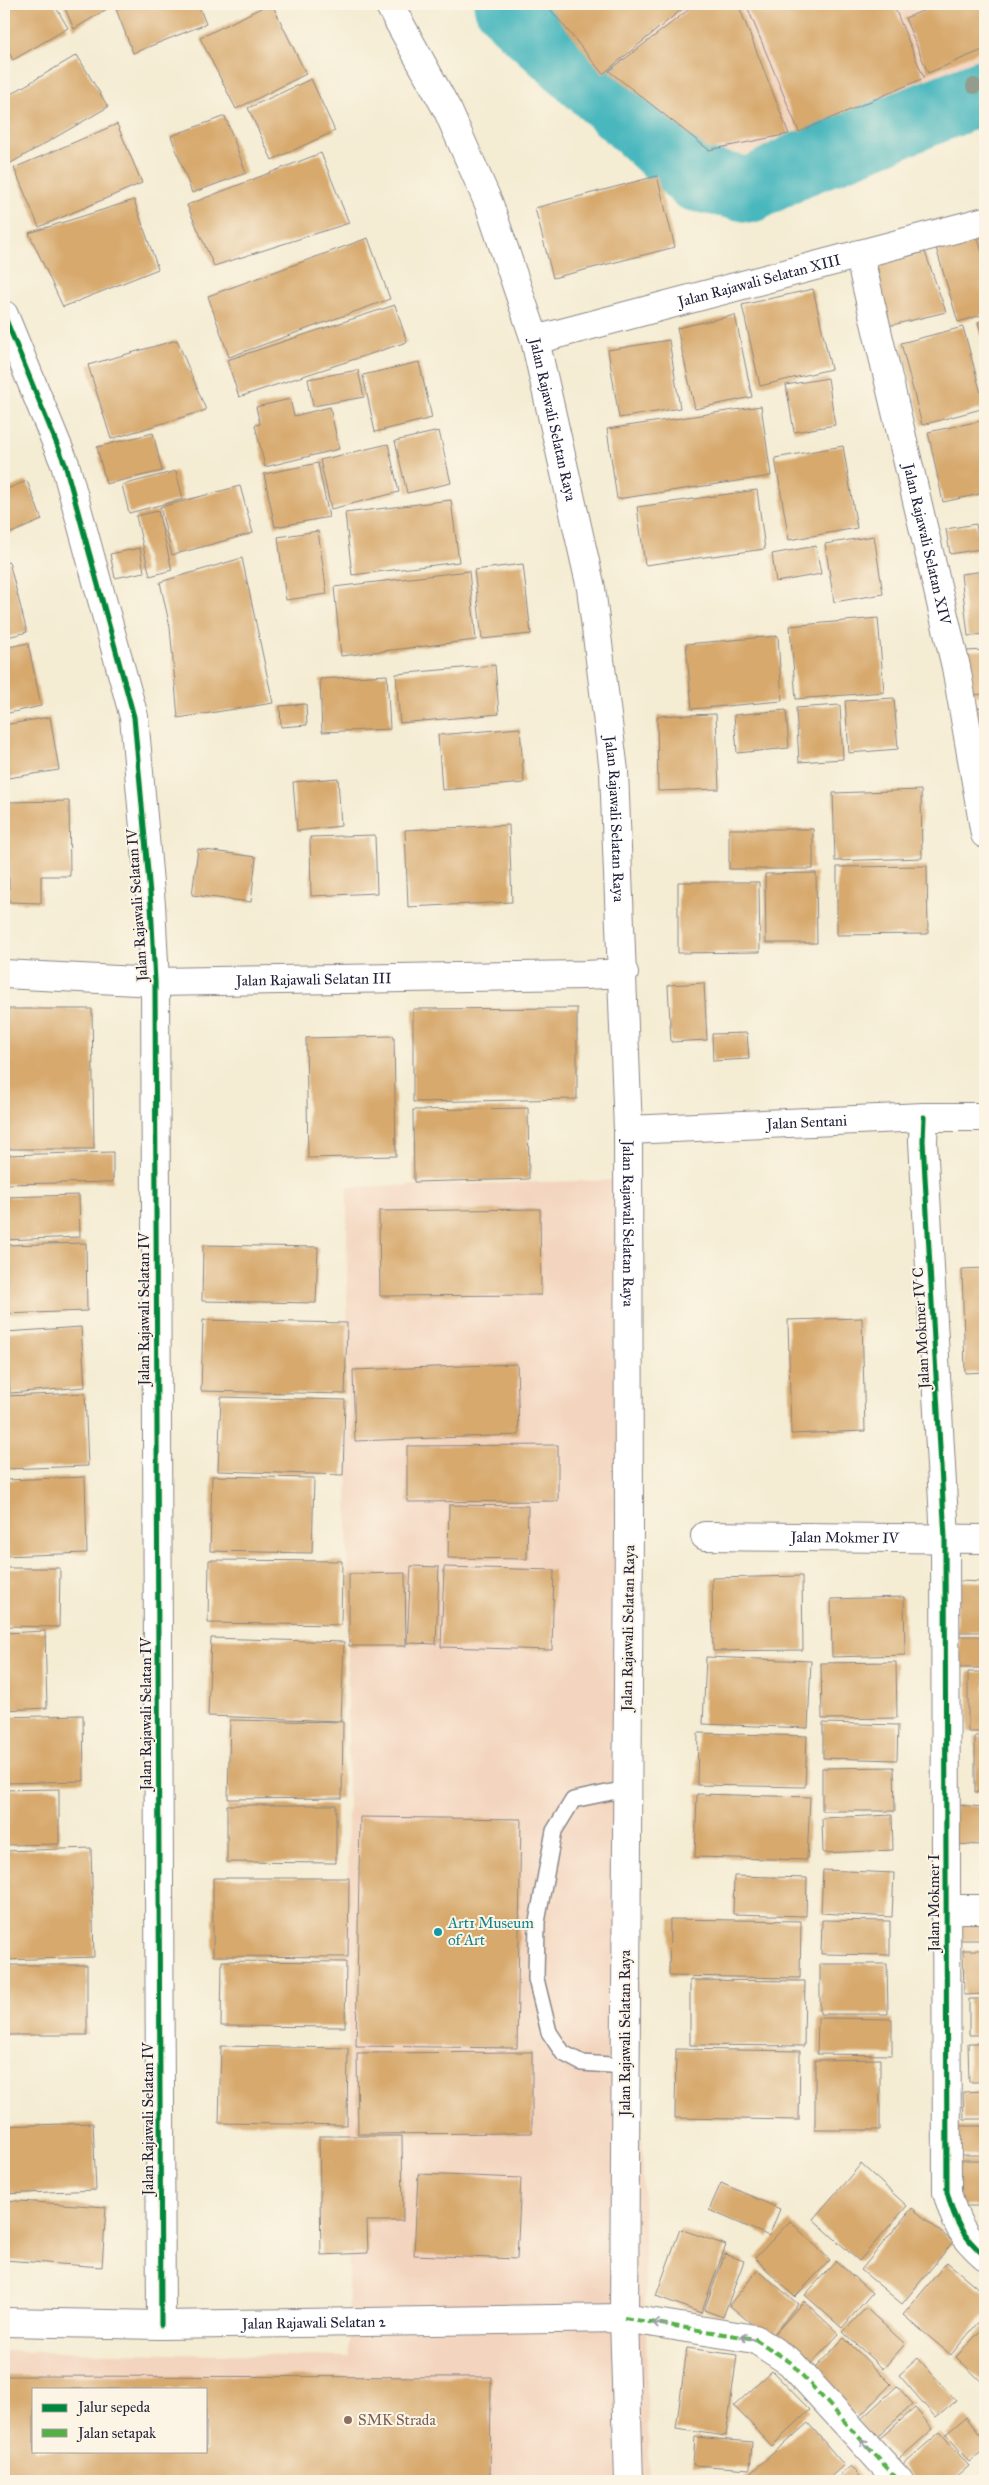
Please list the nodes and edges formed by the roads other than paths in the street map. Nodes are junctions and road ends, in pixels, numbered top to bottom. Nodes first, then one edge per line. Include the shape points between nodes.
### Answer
1 (389, 4) edge
2 (985, 221) edge
3 (859, 254) junction
4 (4, 315) edge
5 (535, 340) junction
6 (985, 834) edge
7 (624, 973) junction
8 (4, 974) edge
9 (155, 982) junction
10 (924, 1117) junction
11 (985, 1117) edge
12 (628, 1130) junction
13 (705, 1536) dead end
14 (945, 1538) junction
15 (985, 1539) edge
16 (626, 1789) junction
17 (947, 1909) junction
18 (985, 1909) edge
19 (624, 2066) junction
20 (979, 2246) edge
21 (624, 2318) junction
22 (4, 2322) edge
23 (161, 2325) junction
24 (629, 2481) edge
25 (899, 2481) edge

1 - 5 street, Jalan Rajawali Selatan Raya via 448,111 489,204
2 - 3 street, Jalan Rajawali Selatan XIII
3 - 5 street, Jalan Rajawali Selatan XIII
3 - 6 street, Jalan Rajawali Selatan XIV via 956,668
4 - 9 street, Jalan Rajawali Selatan IV via 65,464 134,718
5 - 7 street, Jalan Rajawali Selatan Raya via 591,588 614,771
7 - 9 street, Jalan Rajawali Selatan III
7 - 12 street, Jalan Rajawali Selatan Raya
8 - 9 street, Jalan Rajawali Selatan III
9 - 23 street, Jalan Rajawali Selatan IV
10 - 11 street, Jalan Sentani
10 - 12 street, Jalan Sentani
10 - 14 street, Jalan Mokmer IV C
12 - 16 street, Jalan Rajawali Selatan Raya
13 - 14 street, Jalan Mokmer IV
14 - 15 street, Jalan Mokmer IV
14 - 17 street, Jalan Mokmer I
16 - 19 street, Jalan Rajawali Selatan Raya
16 - 19 lane via 573,1800 554,1831 537,1922 536,1979 549,2032 563,2053 582,2064
17 - 18 street
17 - 20 street, Jalan Mokmer I via 947,2192 954,2219
19 - 21 street, Jalan Rajawali Selatan Raya
21 - 23 street, Jalan Rajawali Selatan 2
21 - 24 street, Jalan Rajawali Selatan Raya
25 -> 21 street, Jalan Rajawali Selatan 2 via 790,2362 755,2340
22 - 23 street, Jalan Rajawali Selatan 2

